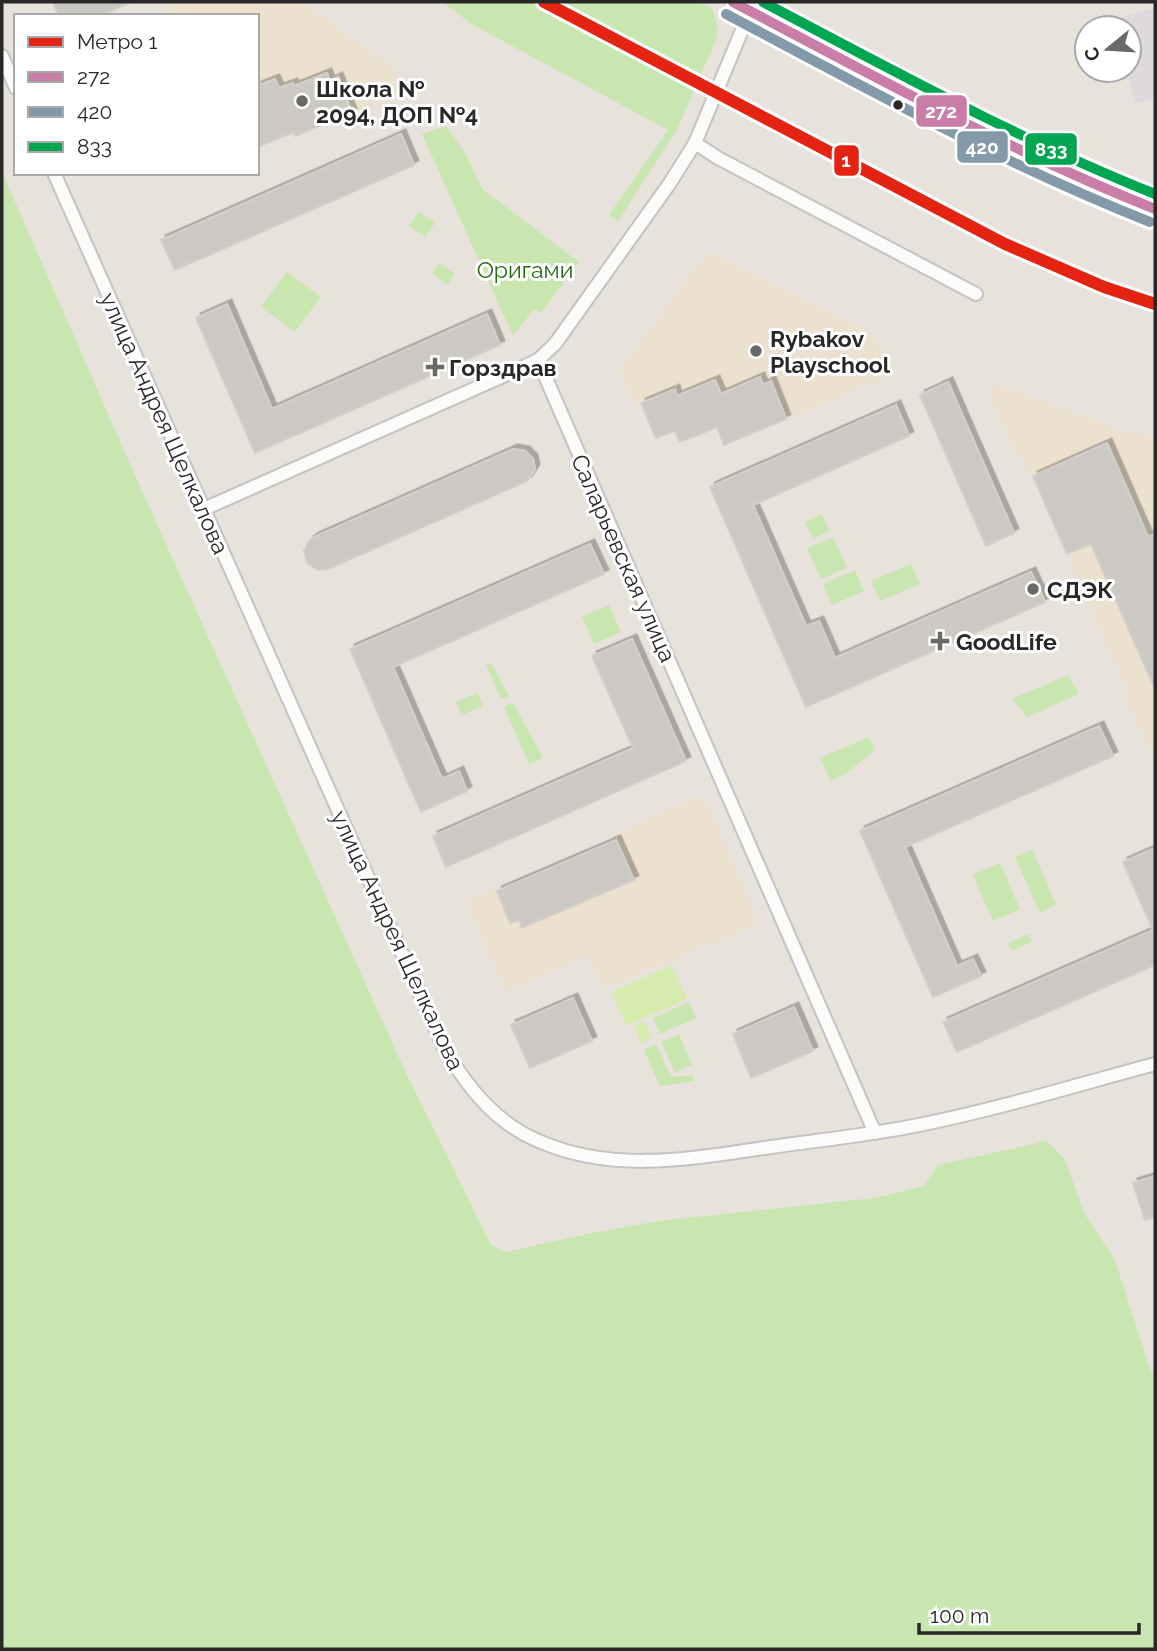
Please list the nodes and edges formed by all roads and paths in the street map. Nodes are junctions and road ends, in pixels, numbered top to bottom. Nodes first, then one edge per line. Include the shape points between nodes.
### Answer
1 (733, 2) edge
2 (750, 10) junction
3 (2, 57) edge
4 (14, 84) edge
5 (695, 143) junction
6 (55, 175) edge
7 (1155, 209) edge
8 (976, 294) dead end
9 (538, 360) junction
10 (204, 509) junction
11 (1155, 1064) edge
12 (875, 1133) junction

1 - 2 street
2 - 5 street
2 - 7 street via 936,109 1077,178
3 - 4 street
5 - 8 street
5 - 9 street via 555,344
6 - 10 street, улица Андрея Щелкалова
9 - 10 street
9 - 12 street, Саларьевская улица
10 - 12 street, улица Андрея Щелкалова via 444,1048 487,1107 538,1142 620,1162 679,1160
11 - 12 street, улица Андрея Щелкалова

